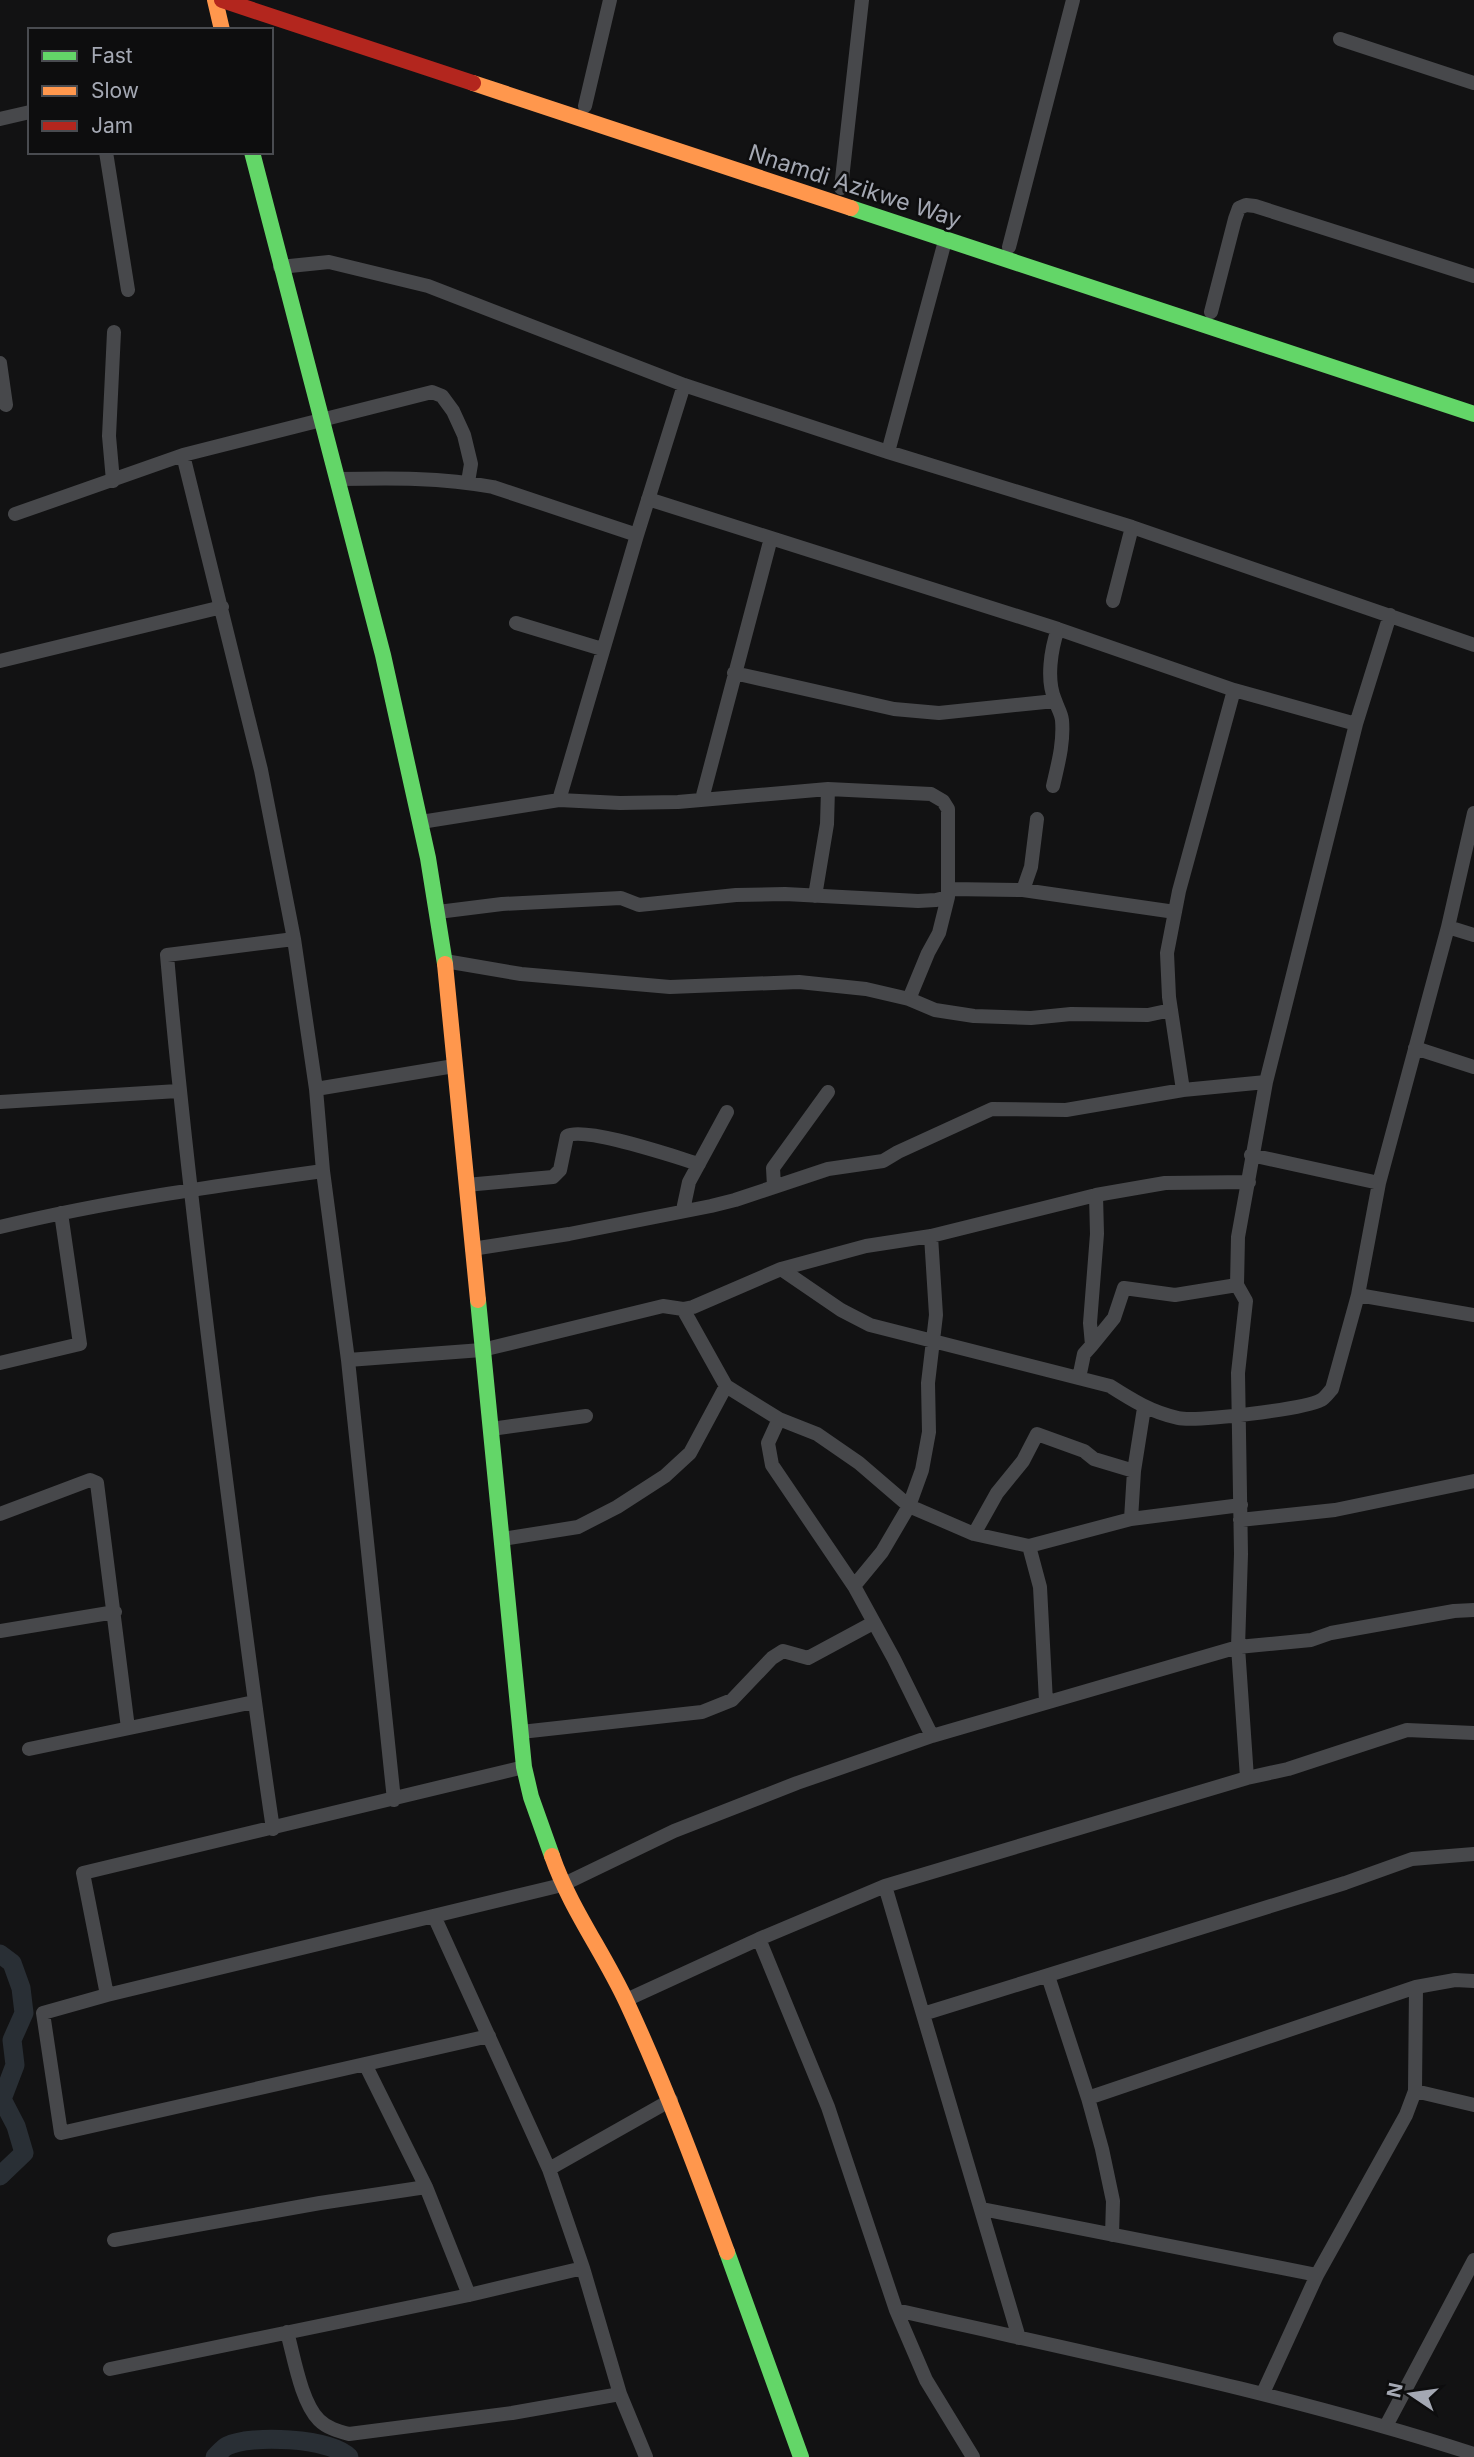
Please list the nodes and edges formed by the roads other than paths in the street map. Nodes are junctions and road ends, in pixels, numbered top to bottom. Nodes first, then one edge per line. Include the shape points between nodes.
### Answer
1 (215, 0) edge
2 (222, 0) edge
3 (267, 0) edge
4 (610, 0) edge
5 (862, 0) edge
6 (1073, 0) edge
7 (222, 28) edge
8 (1340, 39) dead end
9 (1474, 83) edge
10 (541, 89) dead end
11 (561, 95) dead end
12 (585, 106) junction
13 (28, 112) edge
14 (0, 119) edge
15 (106, 154) edge
16 (252, 154) edge
17 (841, 188) junction
18 (945, 241) junction
19 (1009, 247) junction
20 (280, 267) junction
21 (1474, 276) edge
22 (128, 290) dead end
23 (1211, 312) junction
24 (114, 332) dead end
25 (0, 363) edge
26 (684, 386) junction
27 (1474, 399) edge
28 (6, 405) dead end
29 (1474, 414) edge
30 (323, 419) junction
31 (888, 452) junction
32 (183, 455) junction
33 (337, 479) junction
34 (113, 481) junction
35 (468, 482) junction
36 (648, 499) junction
37 (15, 514) dead end
38 (1132, 527) junction
39 (637, 535) junction
40 (771, 538) junction
41 (1113, 601) dead end
42 (222, 607) junction
43 (1390, 615) junction
44 (516, 623) dead end
45 (1058, 629) junction
46 (1474, 645) edge
47 (602, 649) junction
48 (0, 661) edge
49 (734, 673) junction
50 (1234, 690) junction
51 (1055, 701) junction
52 (1356, 724) junction
53 (1053, 786) dead end
54 (828, 789) junction
55 (702, 799) junction
56 (559, 800) junction
57 (1474, 813) edge
58 (1037, 819) dead end
59 (421, 822) junction
60 (1023, 890) junction
61 (949, 893) junction
62 (815, 896) junction
63 (438, 912) junction
64 (1175, 912) junction
65 (1448, 927) junction
66 (1474, 935) edge
67 (294, 939) junction
68 (445, 961) junction
69 (909, 999) junction
70 (1171, 1010) junction
71 (1415, 1048) junction
72 (454, 1066) junction
73 (1474, 1067) edge
74 (1266, 1082) junction
75 (316, 1089) junction
76 (1183, 1090) junction
77 (178, 1091) junction
78 (828, 1092) dead end
79 (0, 1102) edge
80 (727, 1112) dead end
81 (1251, 1155) junction
82 (699, 1164) junction
83 (323, 1171) junction
84 (1249, 1182) junction
85 (1379, 1183) junction
86 (466, 1185) junction
87 (774, 1186) junction
88 (190, 1189) junction
89 (1096, 1195) junction
90 (683, 1210) junction
91 (61, 1213) junction
92 (0, 1227) edge
93 (931, 1236) junction
94 (472, 1249) junction
95 (781, 1269) junction
96 (1237, 1285) junction
97 (1358, 1295) junction
98 (683, 1309) junction
99 (1474, 1315) edge
100 (933, 1342) junction
101 (1092, 1345) junction
102 (482, 1350) junction
103 (348, 1360) junction
104 (0, 1363) edge
105 (1079, 1378) junction
106 (726, 1386) junction
107 (1144, 1408) junction
108 (1240, 1414) junction
109 (586, 1416) dead end
110 (779, 1419) junction
111 (491, 1429) junction
112 (1134, 1472) junction
113 (1470, 1482) edge
114 (1474, 1496) edge
115 (909, 1506) junction
116 (1240, 1512) junction
117 (0, 1514) edge
118 (1131, 1519) junction
119 (974, 1534) junction
120 (503, 1539) junction
121 (1029, 1546) junction
122 (854, 1586) junction
123 (1474, 1610) edge
124 (115, 1612) junction
125 (873, 1623) junction
126 (0, 1631) edge
127 (1238, 1647) junction
128 (254, 1702) junction
129 (1046, 1702) junction
130 (128, 1728) junction
131 (521, 1732) junction
132 (1474, 1733) edge
133 (932, 1736) junction
134 (29, 1749) dead end
135 (524, 1768) junction
136 (1247, 1779) junction
137 (394, 1800) junction
138 (273, 1829) junction
139 (1474, 1854) edge
140 (562, 1885) junction
141 (885, 1886) junction
142 (434, 1916) junction
143 (759, 1939) junction
144 (1048, 1976) junction
145 (1474, 1981) edge
146 (1416, 1987) junction
147 (107, 1996) junction
148 (626, 2000) junction
149 (923, 2014) junction
150 (489, 2036) junction
151 (365, 2064) junction
152 (1415, 2091) junction
153 (1088, 2098) junction
154 (671, 2099) junction
155 (1474, 2105) edge
156 (549, 2169) junction
157 (426, 2188) junction
158 (982, 2209) junction
159 (1112, 2235) junction
160 (114, 2240) dead end
161 (1474, 2260) edge
162 (583, 2268) junction
163 (1317, 2275) junction
164 (468, 2295) junction
165 (896, 2310) junction
166 (287, 2332) junction
167 (1019, 2338) junction
168 (110, 2369) dead end
169 (1263, 2393) junction
170 (620, 2394) junction
171 (1386, 2426) junction
172 (1474, 2454) edge
173 (646, 2457) edge
174 (801, 2457) edge
175 (973, 2457) edge

1 - 7 main road
2 - 18 main road, Nnamdi Azikwe Way
3 - 10 main road
4 - 12 street
5 - 17 street
6 - 19 street
8 - 9 street
11 - 12 main road, Nnamdi Azikwe Way
12 - 17 main road, Nnamdi Azikwe Way
13 - 14 street
15 - 22 street
16 - 20 main road
17 - 19 main road, Nnamdi Azikwe Way
18 - 29 main road, Nnamdi Azikwe Way
18 - 31 street
19 - 23 main road, Nnamdi Azikwe Way
20 - 26 street via 329,262 428,286
20 - 30 main road
21 - 23 street via 1246,205 1239,208 1235,219
23 - 27 main road, Nnamdi Azikwe Way
24 - 34 street via 109,436
25 - 28 street
26 - 31 street
26 - 36 street
30 - 32 street
30 - 33 main road
30 - 35 street via 419,394 443,396 464,435 471,464
31 - 38 street
32 - 34 street
32 - 42 street
33 - 35 street
33 - 59 main road
34 - 37 street
35 - 39 street
36 - 39 street
36 - 40 street
38 - 41 street
38 - 43 street
39 - 47 street
40 - 45 street
40 - 49 street
42 - 48 street
42 - 67 street
43 - 46 street
43 - 52 street
44 - 47 street
45 - 50 street
45 - 51 street via 1050,652
47 - 56 street
49 - 51 street via 894,709 939,713
49 - 55 street
50 - 52 street
50 - 64 street
51 - 53 street via 1063,736
52 - 74 street
54 - 55 street
54 - 61 street via 931,794 943,801 948,809
54 - 62 street
55 - 56 street
56 - 59 street
57 - 65 street
58 - 60 street
59 - 63 main road
60 - 61 street
60 - 64 street
61 - 62 street via 936,900 918,901
61 - 69 street via 939,933
62 - 63 street via 736,895 639,905 621,898
63 - 68 main road
64 - 70 street via 1167,953
65 - 66 street
65 - 71 street
67 - 75 street
67 - 77 street via 167,955
68 - 69 street via 522,974 670,987 799,982
68 - 72 main road
69 - 70 street via 935,1010 985,1017 1148,1015
70 - 76 street
71 - 73 street
71 - 85 street
72 - 75 street
72 - 86 main road
74 - 76 street
74 - 81 street
75 - 83 street
76 - 87 street via 1066,1110 992,1108 883,1161 828,1169
77 - 79 street
77 - 88 street
78 - 87 street via 773,1168
80 - 82 street
81 - 84 street
81 - 85 street
82 - 86 street via 614,1139 573,1133 567,1136 560,1170 553,1177
82 - 90 street via 689,1182
83 - 88 street
83 - 103 street
84 - 89 street via 1165,1183
84 - 96 street via 1238,1237
85 - 97 street
86 - 94 main road
87 - 90 street via 735,1200
88 - 91 street
88 - 128 street
89 - 93 street
89 - 101 street
90 - 94 street
91 - 92 street
91 - 104 street via 80,1344
93 - 95 street via 866,1246
93 - 100 street via 936,1290
94 - 102 main road
95 - 98 street
95 - 100 street via 870,1325
96 - 101 street via 1175,1295 1124,1288 1114,1318
96 - 108 street via 1246,1301 1239,1354
97 - 99 street
97 - 108 street via 1332,1389 1323,1400
98 - 102 street via 663,1306
98 - 106 street
100 - 105 street
100 - 115 street via 929,1432
101 - 105 street via 1084,1354
102 - 103 street
102 - 111 main road
103 - 137 street
105 - 107 street via 1110,1386
106 - 110 street
106 - 120 street via 690,1453 665,1476 578,1527
107 - 108 street via 1180,1418
107 - 112 street
108 - 116 street
109 - 111 street
110 - 115 street via 817,1434
110 - 122 street via 768,1443 772,1465
111 - 120 main road
112 - 118 street
112 - 119 street via 1037,1434
113 - 114 street
113 - 116 street via 1335,1510
115 - 119 street
115 - 122 street via 882,1552
116 - 118 street
116 - 127 street
117 - 124 street via 90,1480 97,1483
118 - 121 street
119 - 121 street
120 - 131 main road
121 - 129 street via 1040,1587
122 - 125 street
123 - 127 street via 1311,1640
124 - 126 street
124 - 130 street
125 - 131 street via 808,1658 783,1651 732,1700 702,1712
125 - 133 street
127 - 129 street
127 - 136 street
128 - 130 street
128 - 138 street
129 - 133 street
130 - 134 street
131 - 135 main road
132 - 136 street via 1407,1730
133 - 140 street via 674,1831
135 - 137 street
135 - 140 main road
136 - 141 street
137 - 138 street
138 - 147 street via 83,1873
139 - 144 street via 1412,1859
140 - 142 street
140 - 148 main road
141 - 143 street
141 - 149 street
142 - 147 street
142 - 150 street
143 - 148 street
143 - 165 street via 828,2107
144 - 149 street
144 - 153 street
145 - 146 street
146 - 152 street
146 - 153 street
147 - 151 street via 43,2013 61,2133
148 - 154 main road
149 - 158 street
150 - 151 street
150 - 156 street
151 - 157 street
152 - 155 street
152 - 163 street
153 - 159 street via 1113,2201
154 - 156 street
154 - 174 main road
156 - 162 street
157 - 160 street
157 - 164 street
158 - 159 street
158 - 167 street
159 - 163 street
161 - 171 street
162 - 164 street
162 - 170 street
163 - 169 street
164 - 166 street
165 - 167 street
165 - 175 street via 926,2380
166 - 168 street
166 - 170 street via 309,2407 320,2421 349,2434
167 - 169 street
169 - 171 street
170 - 173 street
171 - 172 street

